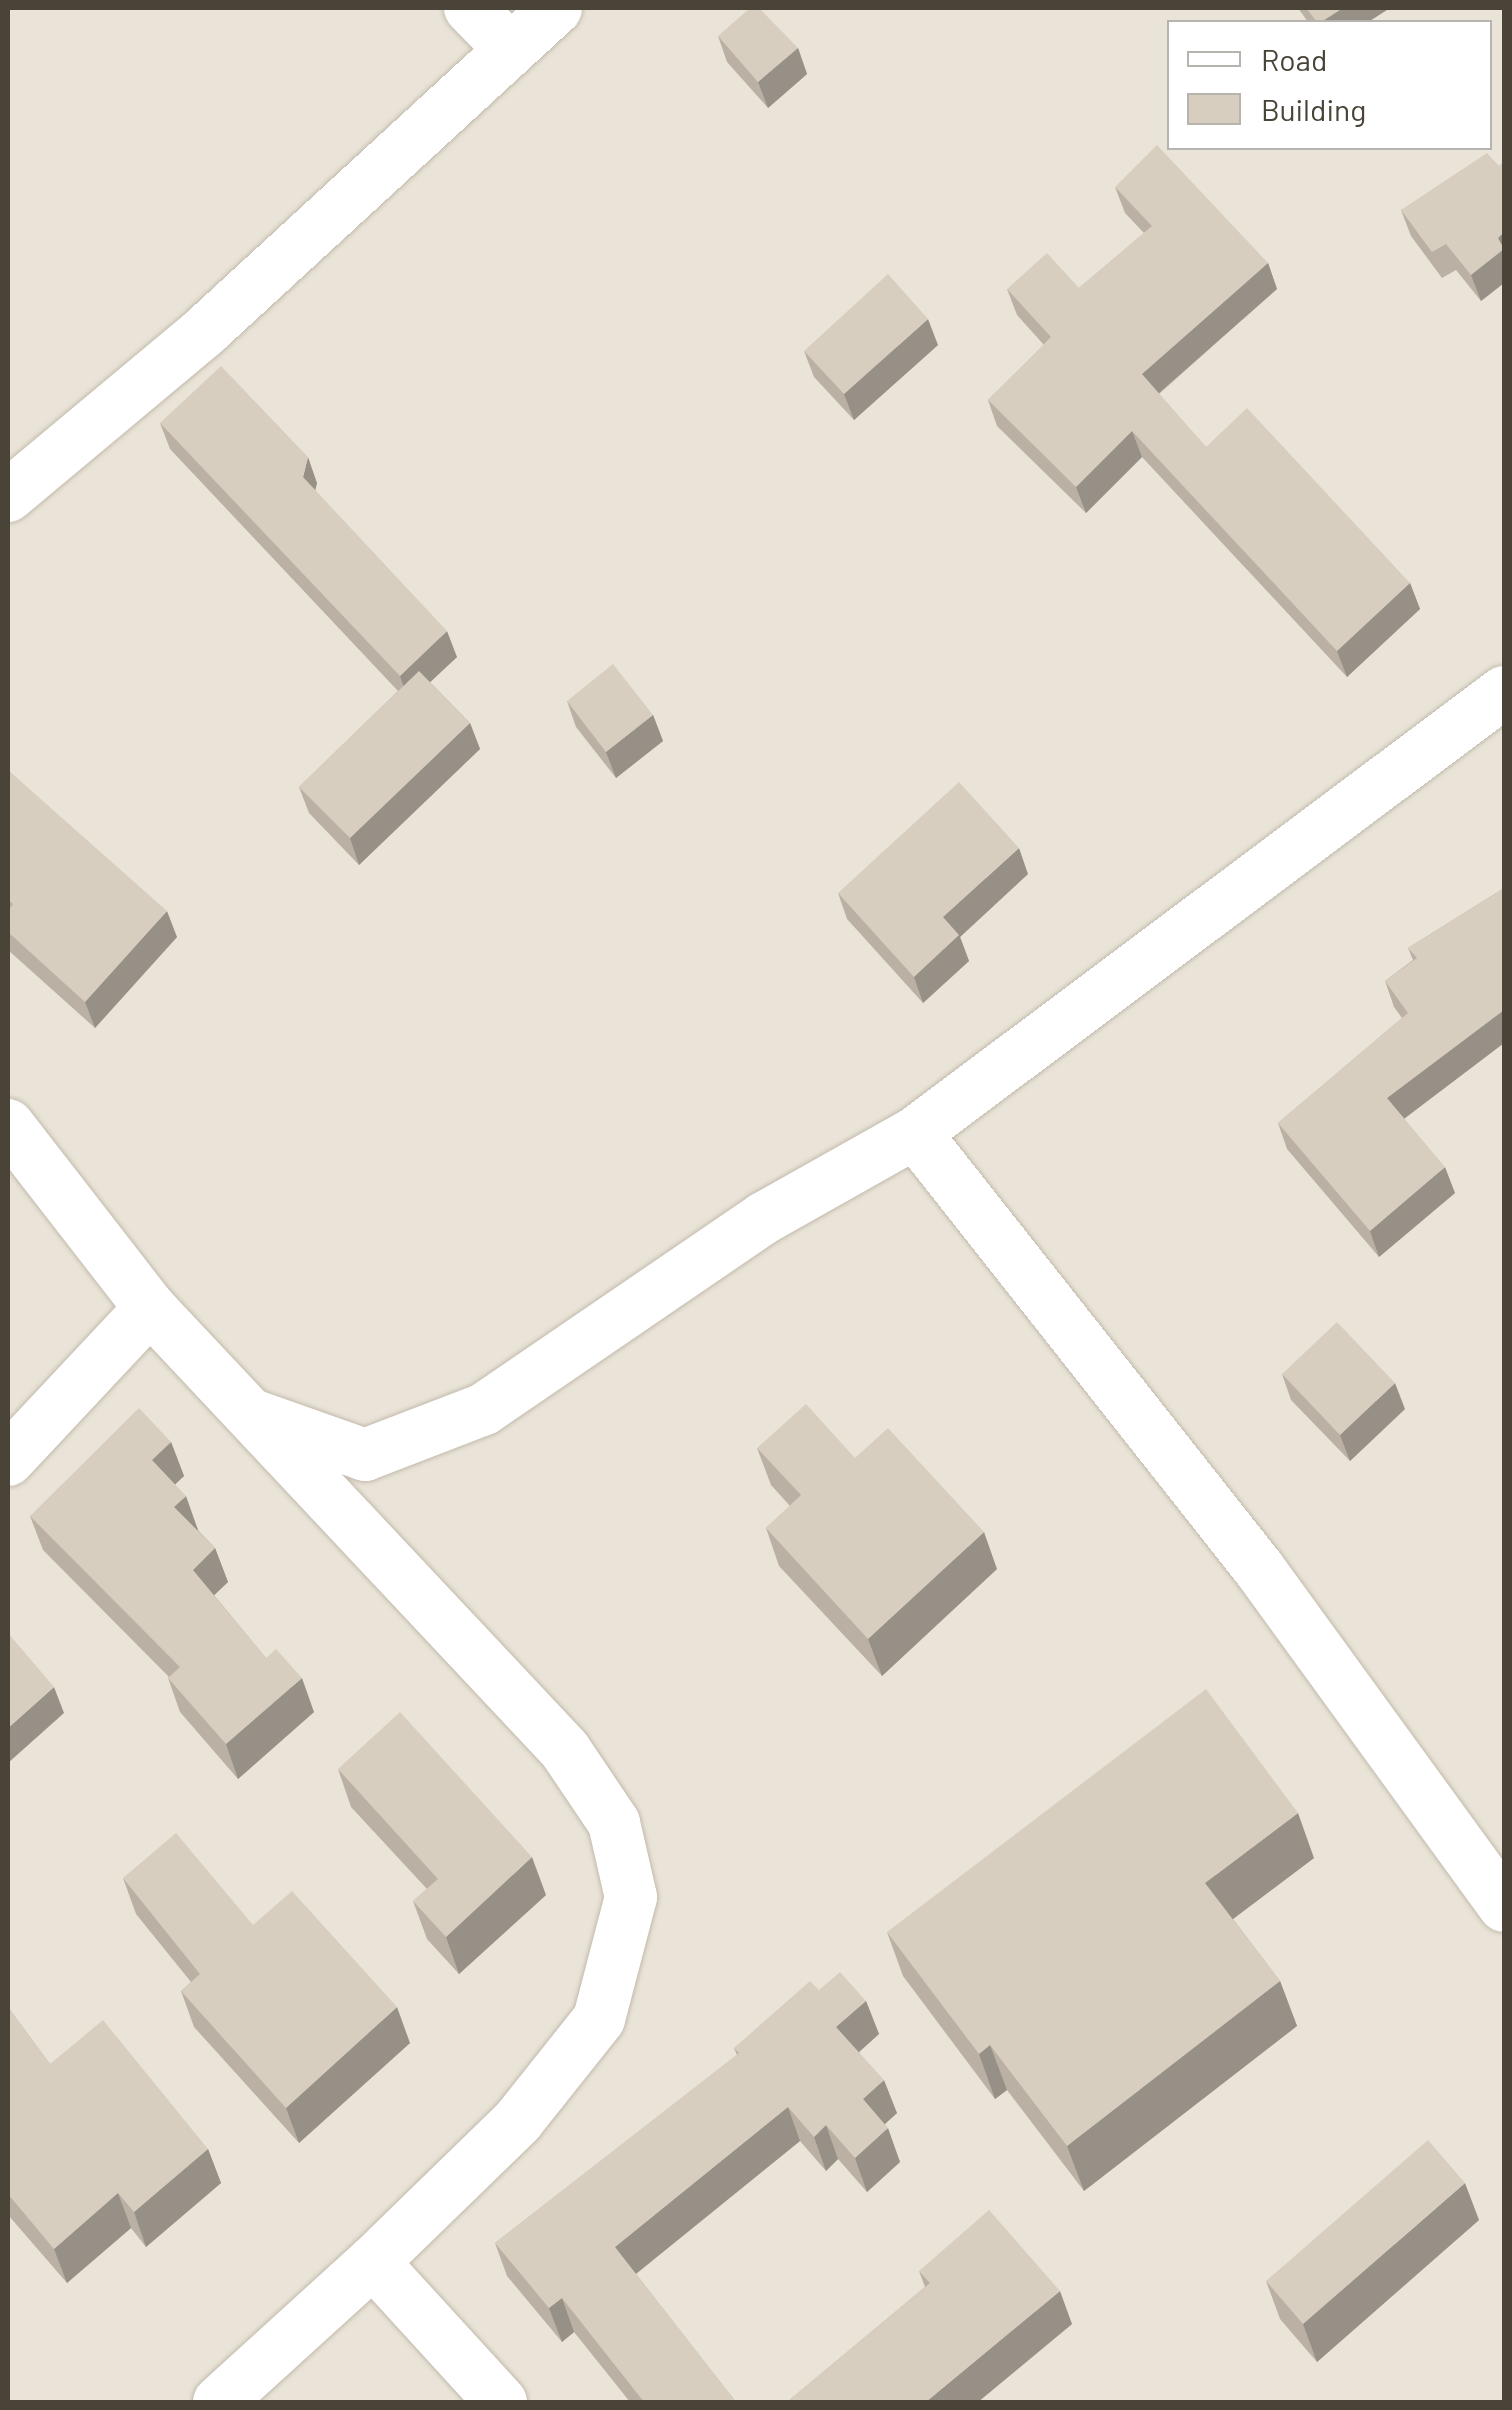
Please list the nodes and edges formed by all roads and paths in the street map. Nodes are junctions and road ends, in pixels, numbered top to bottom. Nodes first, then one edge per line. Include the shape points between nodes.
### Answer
1 (470, 8) edge
2 (556, 8) edge
3 (509, 48) junction
4 (8, 496) edge
5 (1504, 692) edge
6 (8, 1124) edge
7 (916, 1133) junction
8 (150, 1308) junction
9 (245, 1412) junction
10 (8, 1460) edge
11 (1504, 1906) edge
12 (374, 2262) junction
13 (218, 2402) edge
14 (500, 2402) edge

1 - 3 street
2 - 3 street
3 - 4 street via 204,332
5 - 7 street
6 - 8 street
7 - 9 street via 764,1218 484,1410 400,1448 365,1456
7 - 11 street via 1260,1570
8 - 9 street
8 - 10 street
9 - 12 street via 565,1750 614,1823 630,1897 599,2019 518,2121
12 - 13 street
12 - 14 street

